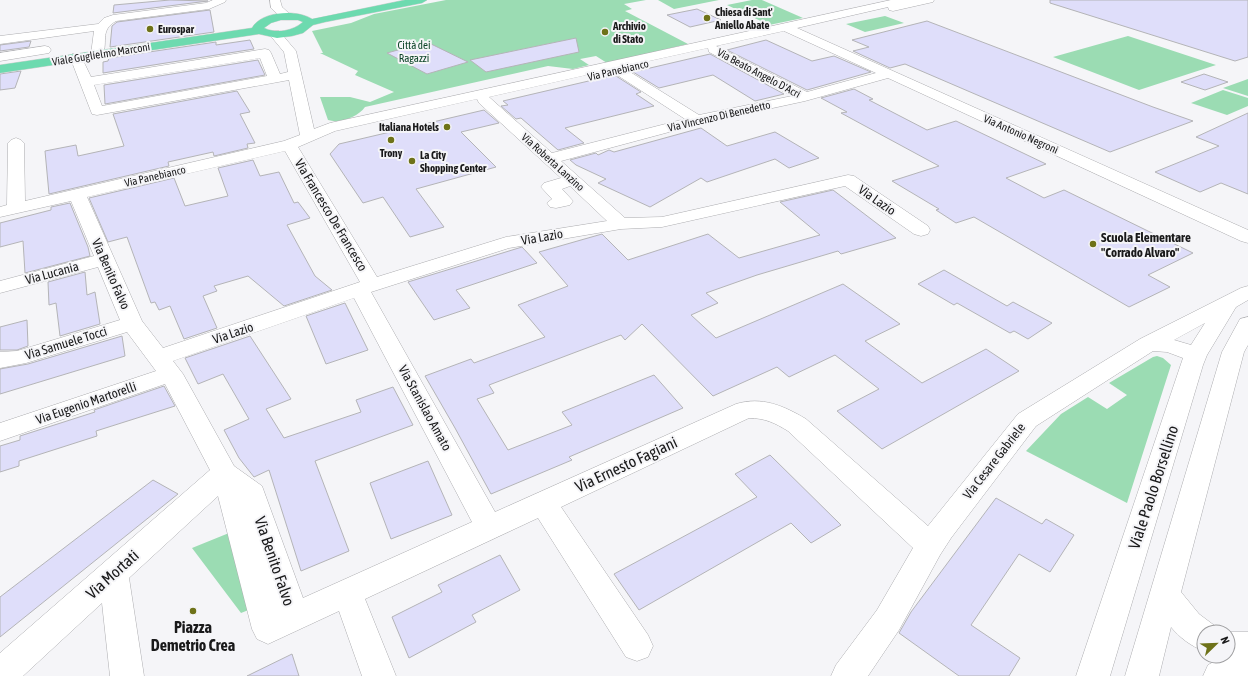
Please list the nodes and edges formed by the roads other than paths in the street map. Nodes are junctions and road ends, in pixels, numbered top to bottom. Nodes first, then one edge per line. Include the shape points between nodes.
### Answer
1 (221, 0) edge
2 (404, 0) edge
3 (422, 0) edge
4 (906, 0) edge
5 (928, 0) edge
6 (276, 4) edge
7 (287, 17) junction
8 (269, 20) junction
9 (307, 21) junction
10 (102, 27) junction
11 (258, 29) junction
12 (789, 29) junction
13 (295, 31) junction
14 (275, 34) junction
15 (0, 40) edge
16 (110, 42) dead end
17 (712, 43) junction
18 (98, 49) junction
19 (45, 50) dead end
20 (290, 51) junction
21 (0, 57) edge
22 (76, 57) junction
23 (0, 69) edge
24 (619, 70) junction
25 (889, 74) junction
26 (296, 75) junction
27 (275, 79) junction
28 (86, 82) junction
29 (805, 98) junction
30 (484, 100) junction
31 (696, 120) junction
32 (308, 136) junction
33 (16, 143) dead end
34 (289, 145) junction
35 (550, 159) junction
36 (573, 180) junction
37 (77, 195) junction
38 (556, 203) dead end
39 (16, 208) junction
40 (0, 212) edge
41 (621, 224) junction
42 (922, 230) dead end
43 (1248, 237) edge
44 (104, 259) junction
45 (0, 287) edge
46 (366, 287) junction
47 (1238, 298) edge
48 (132, 323) junction
49 (1248, 324) edge
50 (1148, 344) junction
51 (1196, 355) junction
52 (0, 360) edge
53 (165, 366) junction
54 (0, 432) edge
55 (225, 473) junction
56 (543, 503) junction
57 (490, 528) junction
58 (930, 546) junction
59 (113, 573) junction
60 (348, 593) junction
61 (1164, 595) junction
62 (294, 617) joint
63 (1196, 630) edge
64 (636, 646) dead end
65 (1236, 647) edge
66 (1248, 647) edge
67 (1248, 660) edge
68 (0, 675) edge
69 (127, 676) edge
70 (379, 676) edge
71 (848, 676) edge
72 (1093, 676) edge
73 (1142, 676) edge
74 (1220, 676) edge

1 - 10 street via 209,6 113,18 106,21
2 - 9 main road
3 - 9 main road
4 - 12 street, Via Panebianco
5 - 12 street, Via Panebianco
6 - 7 street
6 - 8 street
7 - 8 main road
7 - 9 main road
8 - 11 main road via 263,22
9 - 13 main road via 302,29
10 - 15 street via 73,33
10 - 18 street via 98,32
11 - 14 main road
11 - 18 main road, Viale Guglielmo Marconi
12 - 17 street, Via Panebianco
12 - 25 street, Via Antonio Negroni
13 - 14 main road
13 - 20 street
14 - 20 street
16 - 18 street
17 - 24 street, Via Panebianco
17 - 29 street, Via Beato Angelo D'Acri
17 - 32 street, Via Panebianco via 568,75 545,72 401,102 394,104 378,117
18 - 22 main road, Viale Guglielmo Marconi
19 - 21 street
20 - 26 street
22 - 23 main road, Viale Guglielmo Marconi
22 - 28 street
24 - 30 street, Via Panebianco
24 - 31 street
25 - 29 street, Via Vincenzo Di Benedetto
25 - 43 street, Via Antonio Negroni
26 - 27 street
26 - 32 street via 305,89
27 - 28 street via 265,52
27 - 28 street via 97,111
29 - 31 street, Via Vincenzo Di Benedetto
30 - 32 street, Via Panebianco via 334,134
30 - 35 street, Via Roberta Lanzino
31 - 35 street, Via Vincenzo Di Benedetto
32 - 34 street, Via Panebianco
33 - 39 street
34 - 37 street, Via Panebianco
34 - 46 street, Via Francesco De Francesco via 366,264
35 - 36 street, Via Roberta Lanzino
36 - 38 street via 550,187 564,201
36 - 41 street, Via Roberta Lanzino
37 - 39 street, Via Panebianco
37 - 44 street, Via Benito Falvo
39 - 40 street, Via Panebianco
41 - 42 street, Via Lazio via 662,222 848,180
41 - 46 street, Via Lazio via 506,243
44 - 45 street, Via Lucania
44 - 48 street, Via Benito Falvo
46 - 53 street, Via Lazio
46 - 57 street, Via Stanislao Amato
47 - 50 street, Via Cesare Gabriele
47 - 51 street, Viale Paolo Borsellino
48 - 52 street, Via Samuele Tocci via 18,358
48 - 53 street, Via Benito Falvo
49 - 61 street via 1233,352
50 - 51 street via 1174,346
50 - 58 street, Via Cesare Gabriele via 1027,420
51 - 72 street, Viale Paolo Borsellino
53 - 54 street, Via Eugenio Martorelli
53 - 55 street, Via Benito Falvo
55 - 59 street, Via Mortati
55 - 62 street, Via Benito Falvo via 268,629
56 - 57 street, Via Ernesto Fagiani
56 - 58 street, Via Ernesto Fagiani via 744,410 760,409 777,412 796,425
56 - 64 street
57 - 60 street, Via Ernesto Fagiani
58 - 71 street, Via Cesare Gabriele via 888,620
59 - 68 street, Via Mortati
59 - 69 street
60 - 62 street, Via Ernesto Fagiani
60 - 70 street
61 - 63 street
61 - 73 street
65 - 66 street
67 - 74 street

